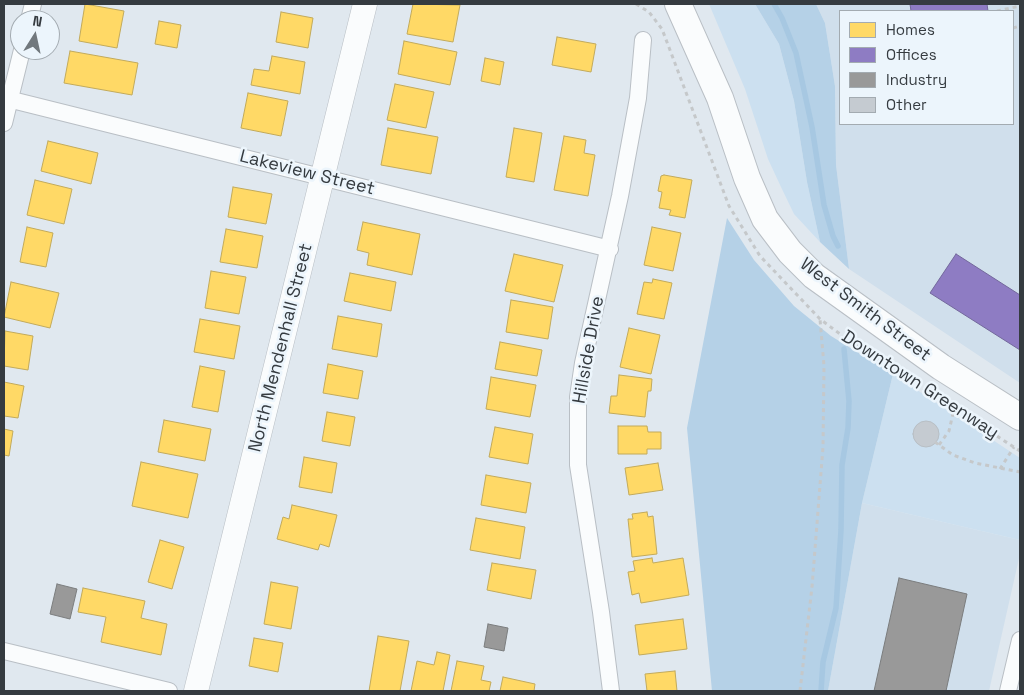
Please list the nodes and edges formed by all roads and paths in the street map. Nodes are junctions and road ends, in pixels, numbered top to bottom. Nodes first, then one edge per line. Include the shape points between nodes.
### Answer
1 (365, 4) edge
2 (678, 4) edge
3 (1020, 6) edge
4 (1002, 10) edge
5 (643, 40) dead end
6 (19, 60) edge
7 (7, 99) edge
8 (4, 124) edge
9 (323, 176) junction
10 (610, 249) junction
11 (954, 409) junction
12 (1020, 417) edge
13 (935, 442) dead end
14 (939, 445) junction
15 (1014, 447) junction
16 (1020, 451) edge
17 (1000, 469) junction
18 (1020, 472) edge
19 (1020, 640) edge
20 (4, 651) edge
21 (169, 691) edge
22 (196, 691) edge
23 (611, 691) edge
24 (800, 691) edge
25 (1008, 691) edge

1 - 9 street, North Mendenhall Street
2 - 12 main road, West Smith Street via 720,98 747,178 765,219 790,252 814,276 925,356
3 - 4 path
5 - 10 street, Hillside Drive via 638,98
6 - 7 street
7 - 8 street
7 - 9 street, Lakeview Street
9 - 10 street, Lakeview Street
9 - 22 street, North Mendenhall Street
10 - 23 street, Hillside Drive via 583,363 578,397 578,465
11 - 14 path via 949,431
11 - 15 path, Downtown Greenway
11 - 24 path, Downtown Greenway via 820,319 824,366 823,447
13 - 14 path
14 - 17 path via 953,455
15 - 16 path, Downtown Greenway
15 - 17 path
17 - 18 path
19 - 25 street
20 - 21 street

